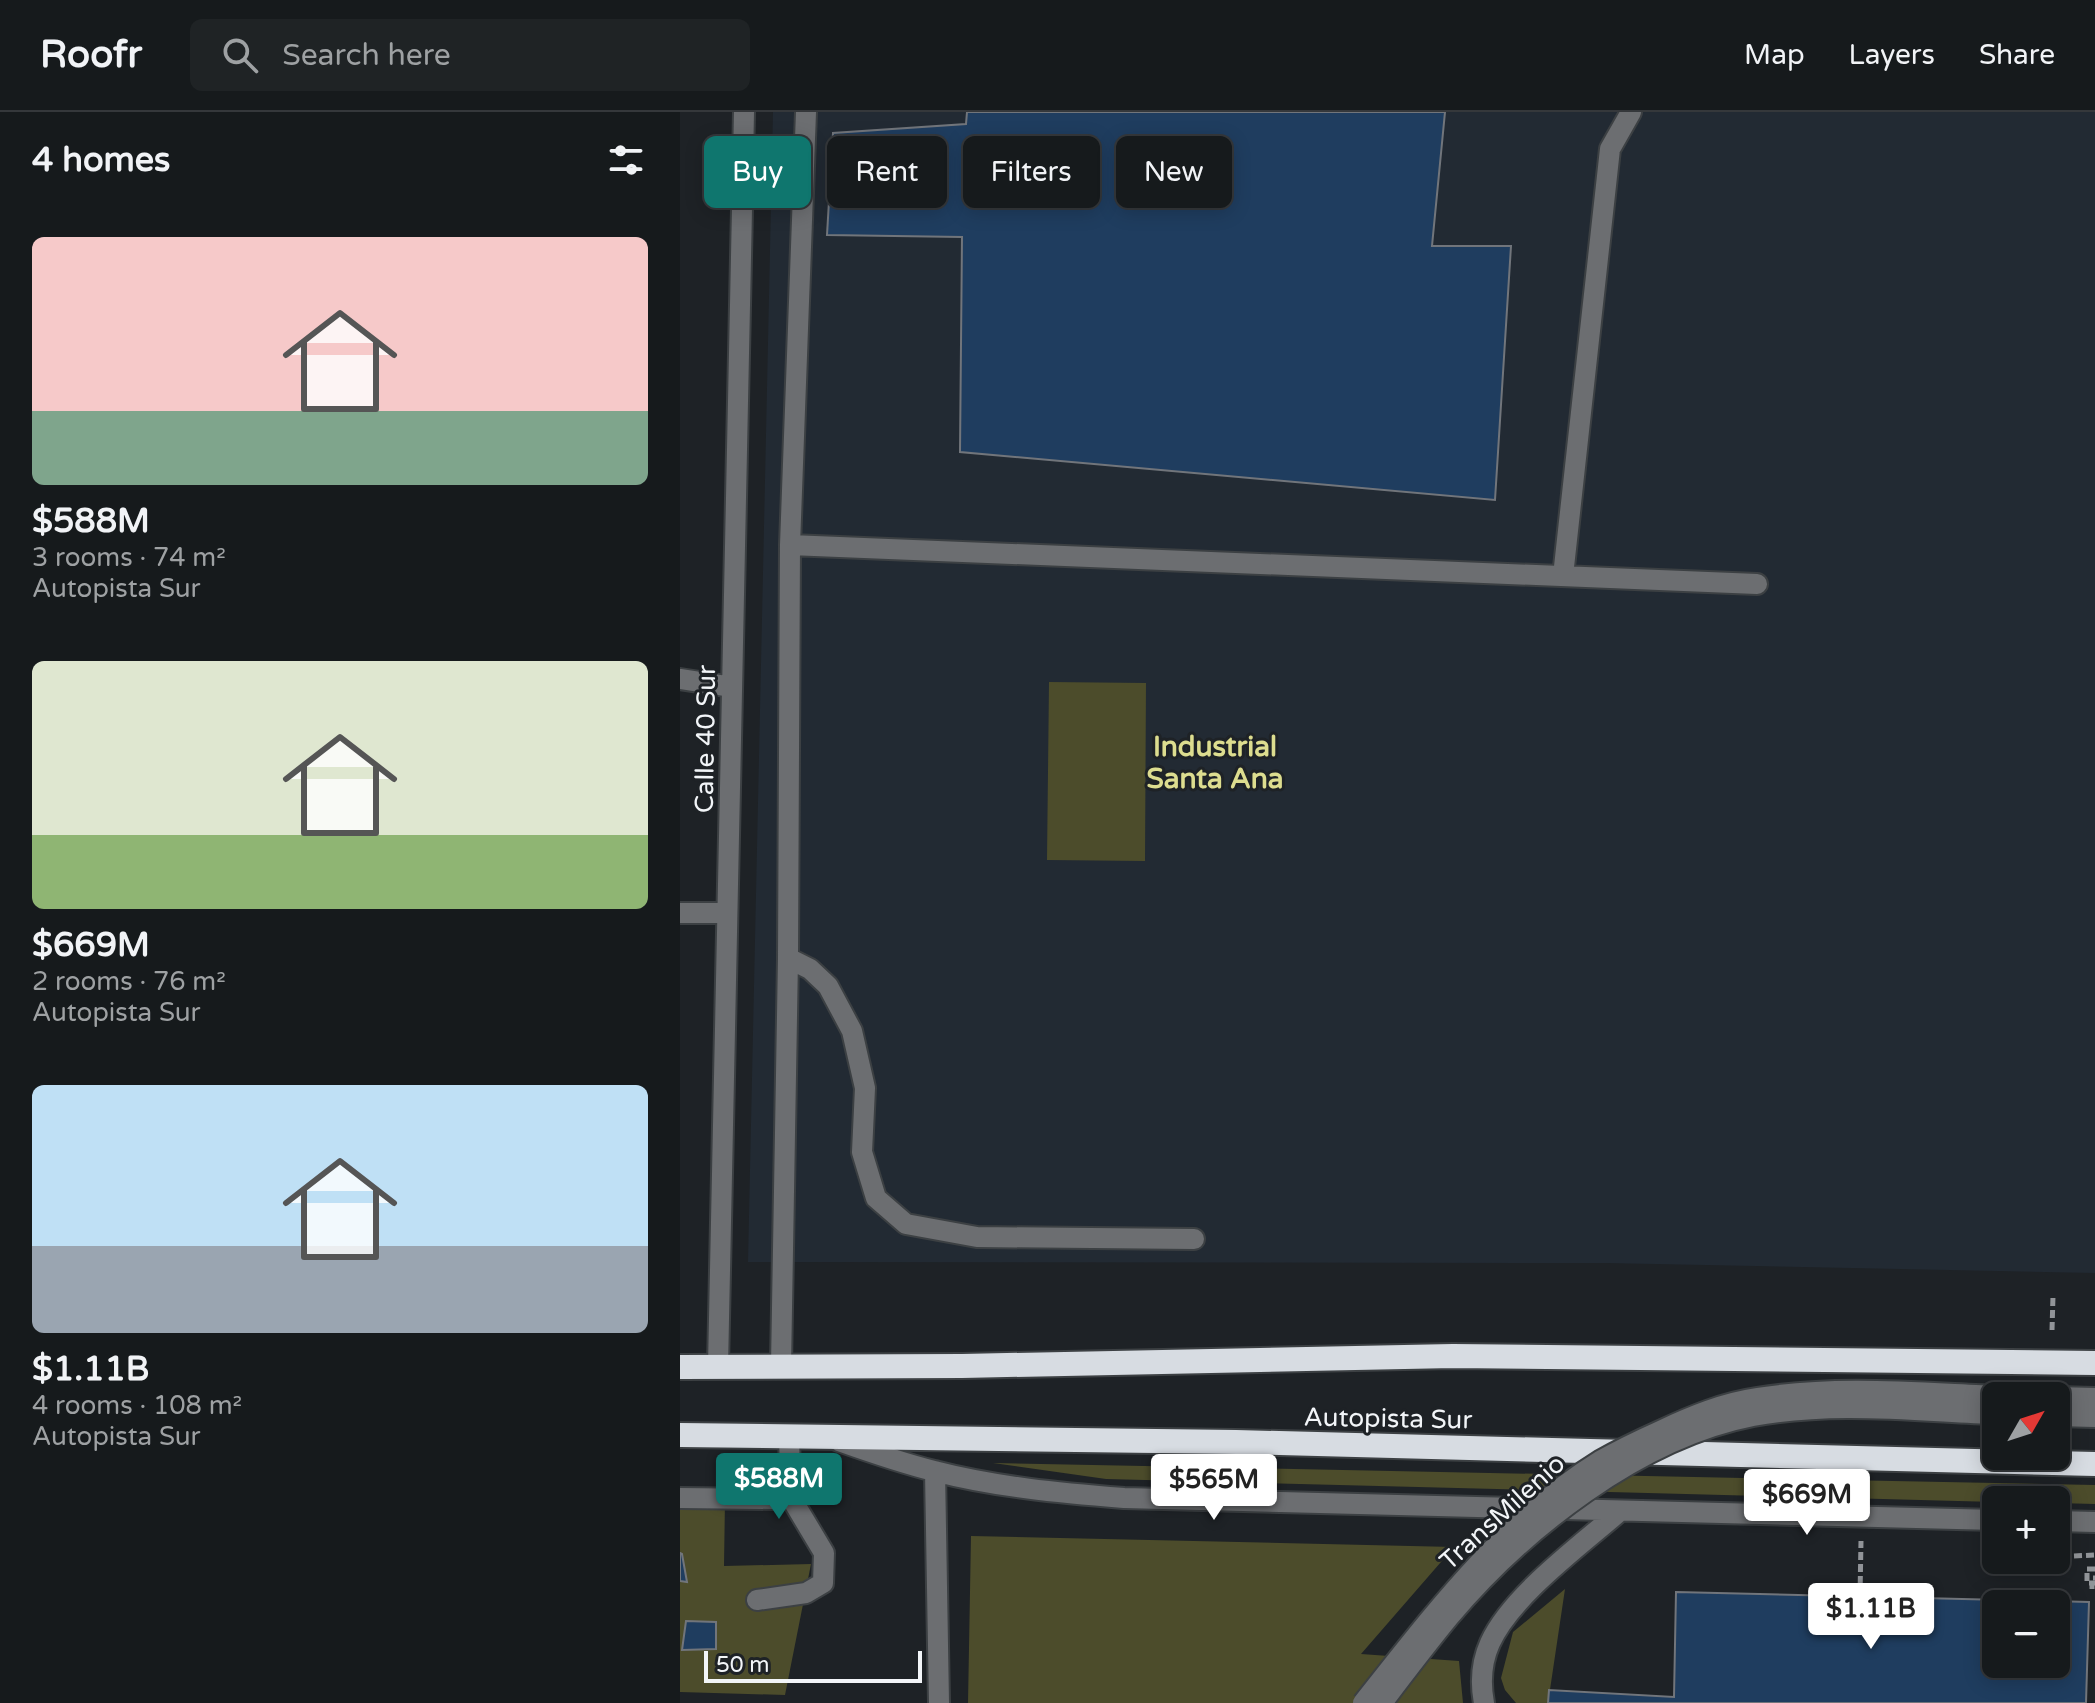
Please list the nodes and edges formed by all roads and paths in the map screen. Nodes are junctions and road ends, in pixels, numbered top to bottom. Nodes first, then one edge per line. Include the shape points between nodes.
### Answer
1 (744, 112) edge
2 (806, 112) edge
3 (1631, 112) edge
4 (790, 545) junction
5 (1563, 576) junction
6 (1757, 584) dead end
7 (680, 679) edge
8 (732, 687) junction
9 (680, 913) edge
10 (727, 913) junction
11 (788, 958) junction
12 (1194, 1239) dead end
13 (2053, 1296) dead end
14 (2052, 1330) dead end
15 (2095, 1363) edge
16 (781, 1366) junction
17 (680, 1367) edge
18 (718, 1367) junction
19 (1982, 1395) edge
20 (2070, 1397) edge
21 (2095, 1398) edge
22 (1982, 1413) edge
23 (2070, 1416) edge
24 (2095, 1417) edge
25 (680, 1435) edge
26 (823, 1436) junction
27 (789, 1437) junction
28 (2095, 1464) edge
29 (935, 1471) junction
30 (787, 1491) junction
31 (680, 1498) edge
32 (1620, 1511) junction
33 (1982, 1520) edge
34 (2070, 1521) edge
35 (2095, 1522) edge
36 (1861, 1541) dead end
37 (2095, 1555) edge
38 (2074, 1556) dead end
39 (2095, 1569) edge
40 (2094, 1582) edge
41 (1860, 1596) dead end
42 (757, 1600) dead end
43 (939, 1703) edge
44 (1363, 1703) edge
45 (1382, 1703) edge
46 (1484, 1703) edge

1 - 8 street, Calle 40 Sur
2 - 4 street
3 - 5 street via 1610,149
4 - 5 street
4 - 11 street
5 - 6 street
7 - 8 street
8 - 10 street, Calle 40 Sur
9 - 10 street
10 - 18 street, Calle 40 Sur
11 - 12 street via 828,986 852,1031 865,1088 862,1152 876,1198 906,1224 977,1237
11 - 16 street
13 - 14 path
15 - 16 highway via 1453,1356
16 - 18 highway
17 - 18 highway
19 - 44 street, TransMilenio, bridge via 1789,1393 1720,1406 1654,1434 1600,1461 1520,1523 1448,1596
20 - 21 street
22 - 45 street, TransMilenio, bridge via 1839,1408 1754,1416 1696,1432 1603,1480 1551,1517 1451,1615
23 - 24 street
25 - 27 highway, Autopista Sur
26 - 27 highway, Autopista Sur
26 - 28 highway, Autopista Sur
26 - 29 street
27 - 30 street
29 - 32 street via 999,1485 1124,1498
29 - 43 street
30 - 31 street via 775,1499
30 - 42 street via 824,1553 823,1583 806,1593
32 - 33 street
32 - 46 street via 1537,1584 1496,1631 1482,1670
34 - 35 street
36 - 41 path
37 - 38 path
39 - 40 path, bridge via 2087,1569 2087,1583

